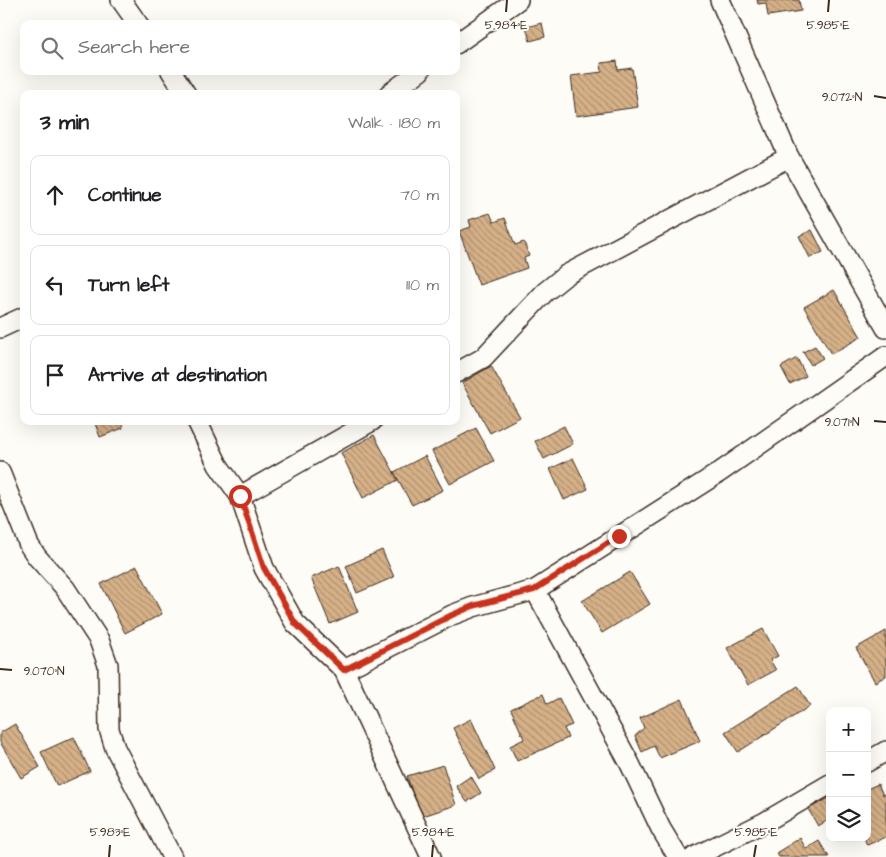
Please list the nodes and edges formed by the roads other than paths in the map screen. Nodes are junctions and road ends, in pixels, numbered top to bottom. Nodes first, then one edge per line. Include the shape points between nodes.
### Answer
1 (121, 0) edge
2 (518, 0) edge
3 (720, 0) edge
4 (135, 20) edge
5 (460, 41) edge
6 (174, 75) edge
7 (415, 75) edge
8 (183, 90) edge
9 (394, 90) edge
10 (789, 157) junction
11 (20, 318) edge
12 (0, 328) edge
13 (886, 328) edge
14 (886, 356) edge
15 (460, 371) edge
16 (199, 425) edge
17 (365, 425) edge
18 (0, 472) edge
19 (240, 496) junction
20 (534, 590) junction
21 (344, 670) junction
22 (886, 751) edge
23 (871, 760) edge
24 (826, 786) edge
25 (426, 855) edge
26 (172, 857) edge
27 (678, 857) edge
28 (694, 857) edge

1 - 4 street
2 - 5 street
3 - 10 street
6 - 8 street
7 - 9 street
10 - 13 street
10 - 15 street via 566,275 545,292 483,358
11 - 12 street
14 - 20 street via 720,472
16 - 19 street via 218,465
17 - 19 street
18 - 26 street via 36,557 65,588 99,640 108,665 109,729 115,748
19 - 21 street via 264,568 295,623
20 - 21 street via 473,606
20 - 27 street
21 - 25 street
22 - 23 street
24 - 28 street via 765,822

